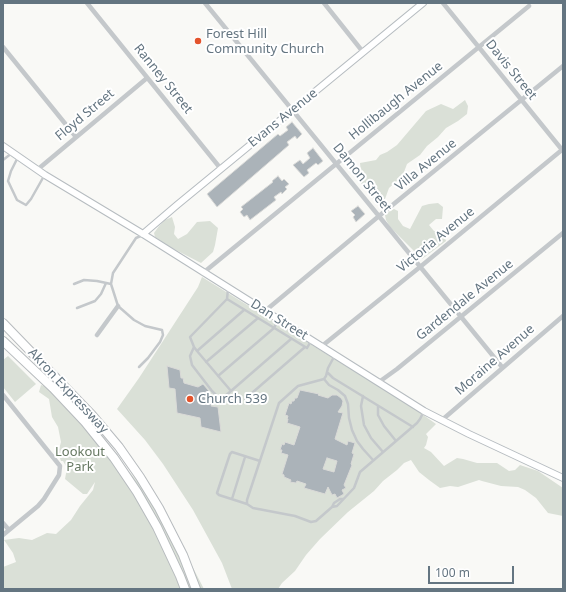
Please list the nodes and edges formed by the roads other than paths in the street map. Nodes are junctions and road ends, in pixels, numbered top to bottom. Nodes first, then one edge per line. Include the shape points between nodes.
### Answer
1 (87, 3) edge
2 (206, 3) edge
3 (324, 3) edge
4 (423, 3) edge
5 (443, 3) edge
6 (528, 6) dead end
7 (3, 47) edge
8 (478, 47) junction
9 (363, 52) junction
10 (563, 66) edge
11 (147, 78) junction
12 (522, 100) junction
13 (292, 110) junction
14 (76, 137) junction
15 (3, 146) edge
16 (563, 150) edge
17 (12, 152) junction
18 (19, 157) junction
19 (3, 160) edge
20 (336, 163) junction
21 (221, 169) junction
22 (37, 170) junction
23 (45, 175) junction
24 (379, 216) junction
25 (563, 233) edge
26 (143, 234) junction
27 (420, 267) junction
28 (203, 273) junction
29 (106, 283) junction
30 (74, 284) dead end
31 (111, 284) junction
32 (228, 288) junction
33 (227, 299) junction
34 (118, 306) junction
35 (77, 308) dead end
36 (244, 310) junction
37 (265, 311) junction
38 (563, 316) edge
39 (461, 317) junction
40 (258, 318) junction
41 (278, 320) junction
42 (3, 323) edge
43 (274, 328) junction
44 (97, 335) dead end
45 (291, 339) junction
46 (311, 340) junction
47 (3, 341) edge
48 (322, 346) junction
49 (194, 347) junction
50 (305, 347) junction
51 (197, 350) junction
52 (335, 355) junction
53 (206, 362) junction
54 (139, 367) dead end
55 (502, 367) junction
56 (328, 373) junction
57 (218, 376) junction
58 (324, 379) junction
59 (380, 382) junction
60 (231, 391) junction
61 (3, 395) edge
62 (363, 396) junction
63 (246, 399) dead end
64 (378, 406) junction
65 (424, 411) junction
66 (442, 420) junction
67 (413, 427) junction
68 (396, 441) junction
69 (383, 452) junction
70 (245, 457) junction
71 (373, 460) junction
72 (260, 461) junction
73 (563, 478) edge
74 (232, 499) junction
75 (247, 504) junction
76 (3, 523) edge
77 (9, 530) junction
78 (3, 534) edge
79 (185, 589) edge
80 (196, 589) edge

1 - 11 street, Ranney Street
2 - 13 street, Damon Street
3 - 9 street
4 - 9 street, Evans Avenue
5 - 8 street, Davis Street
6 - 8 street, Hollibaugh Avenue
7 - 14 street
8 - 12 street, Davis Street
8 - 20 street, Hollibaugh Avenue
9 - 13 street, Evans Avenue
10 - 12 street, Villa Avenue
11 - 14 street, Floyd Street
11 - 21 street, Ranney Street
12 - 16 street, Davis Street
12 - 24 street, Villa Avenue
13 - 20 street, Damon Street
13 - 21 street, Evans Avenue
14 - 22 street, Floyd Street
15 - 17 street, Dan Street
16 - 27 street, Victoria Avenue
17 - 18 street, Dan Street
17 - 19 lane
18 - 22 street, Dan Street
18 - 23 lane via 8,181 17,200 26,205
20 - 24 street, Damon Street
20 - 28 street, Hollibaugh Avenue
21 - 26 street, Evans Avenue
22 - 23 street, Dan Street
23 - 26 street, Dan Street
24 - 27 street, Damon Street
24 - 37 street, Villa Avenue
25 - 39 street, Gardendale Avenue
26 - 28 street, Dan Street
26 - 31 lane via 136,238 113,273
27 - 39 street, Damon Street
27 - 48 street, Victoria Avenue
28 - 32 street, Dan Street
29 - 30 lane via 84,280
29 - 31 lane
29 - 35 lane via 95,300
31 - 34 lane
32 - 33 lane
32 - 37 street, Dan Street
33 - 36 lane
33 - 49 lane via 190,337
34 - 44 street
34 - 54 lane via 134,320 162,330 160,342
36 - 40 lane
36 - 51 lane
37 - 41 street, Dan Street
38 - 55 street, Moraine Avenue
39 - 55 street, Damon Street
39 - 59 street, Gardendale Avenue
40 - 43 lane
40 - 53 lane
41 - 43 lane
41 - 46 street, Dan Street
42 - 80 highway, Akron Expressway via 120,447 159,508 183,555
43 - 45 lane
43 - 57 lane
45 - 50 lane
45 - 60 lane
46 - 48 street, Dan Street
46 - 50 lane via 307,348
47 - 79 highway, Akron Expressway via 53,388 114,458 157,527
48 - 52 street, Dan Street
49 - 51 lane
49 - 60 lane via 190,356 192,365 212,391 217,396 224,397
50 - 63 lane
51 - 53 lane
52 - 56 lane
52 - 59 street, Dan Street
53 - 57 lane
55 - 66 street, Moraine Avenue
56 - 58 lane
56 - 62 lane
57 - 60 lane
58 - 71 lane via 345,396 352,430 357,441
58 - 72 lane via 298,386 279,403
59 - 65 street, Dan Street
61 - 77 street via 60,466 59,475 44,499
62 - 64 lane
62 - 69 lane via 361,406 364,425
64 - 67 lane
64 - 68 lane via 381,421
65 - 66 street, Dan Street
65 - 67 lane
66 - 73 street, Dan Street
67 - 68 lane
68 - 69 lane
69 - 71 lane
70 - 72 lane
70 - 74 lane
70 - 74 lane via 232,452 230,454 218,493
71 - 75 lane via 360,472 354,488 314,522 253,508
72 - 75 lane
74 - 75 lane
76 - 77 street
77 - 78 street

